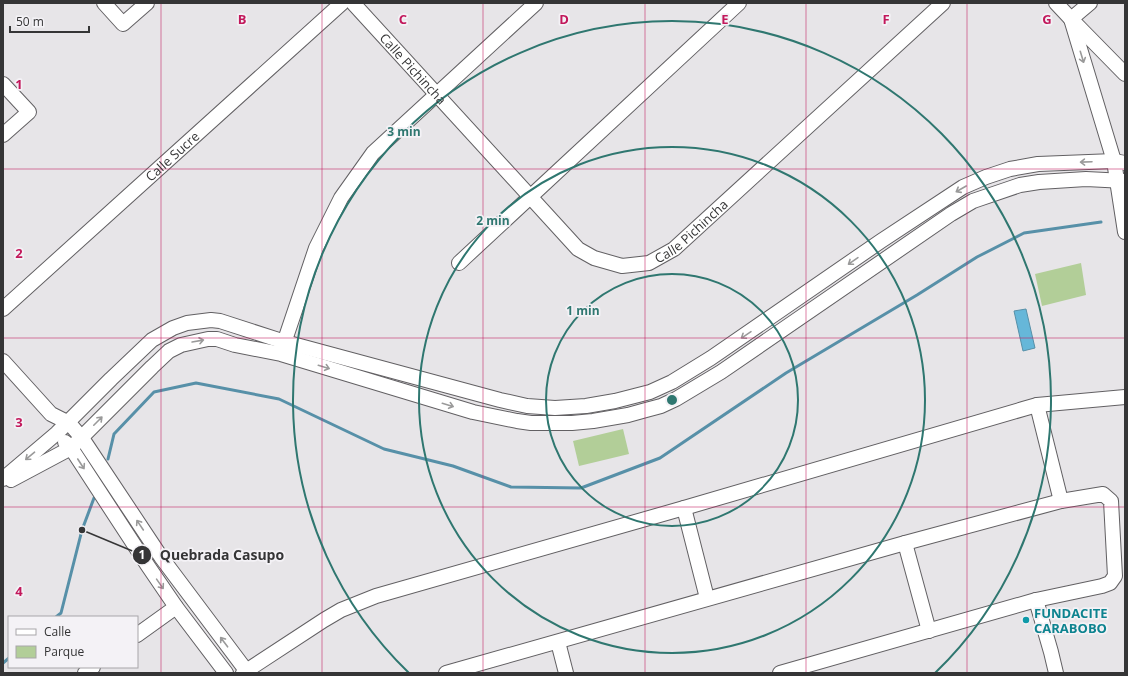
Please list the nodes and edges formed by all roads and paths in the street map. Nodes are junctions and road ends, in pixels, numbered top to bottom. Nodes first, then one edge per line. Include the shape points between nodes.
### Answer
1 (104, 3) edge
2 (147, 3) edge
3 (342, 3) edge
4 (353, 3) edge
5 (536, 3) edge
6 (740, 3) edge
7 (943, 3) edge
8 (1056, 3) edge
9 (1090, 3) edge
10 (1071, 20) junction
11 (1125, 74) edge
12 (3, 84) edge
13 (437, 94) junction
14 (3, 135) edge
15 (1119, 162) edge
16 (1121, 180) edge
17 (530, 196) junction
18 (924, 213) junction
19 (934, 226) junction
20 (1125, 232) edge
21 (459, 263) dead end
22 (3, 309) edge
23 (283, 348) junction
24 (3, 361) edge
25 (478, 394) junction
26 (1125, 397) edge
27 (1038, 406) junction
28 (473, 412) junction
29 (51, 414) junction
30 (68, 423) junction
31 (57, 433) junction
32 (82, 438) junction
33 (71, 448) junction
34 (3, 479) edge
35 (3, 484) edge
36 (1061, 501) junction
37 (684, 508) junction
38 (904, 543) junction
39 (707, 598) junction
40 (1036, 600) junction
41 (176, 607) junction
42 (929, 631) junction
43 (138, 634) edge
44 (558, 642) junction
45 (246, 672) edge
46 (226, 673) edge
47 (446, 673) edge
48 (566, 673) edge
49 (780, 673) edge
50 (1056, 673) edge

1 - 2 street via 123,24
3 - 22 street, Calle Sucre
4 - 13 street, Calle Pichincha
5 - 13 street
6 - 17 street
7 - 17 street, Calle Pichincha via 674,249 649,263 622,266 594,258 578,249
8 - 10 street
9 - 10 street
10 - 11 street
10 -> 15 street
12 - 14 street via 28,112
13 - 17 street, Calle Pichincha
13 - 23 street via 373,153 341,198 316,248
15 - 16 street
15 -> 18 street via 1038,164 1010,169 963,187
16 - 19 street via 1086,179 1020,185 973,201
16 - 20 street
17 - 21 street
18 - 19 street
18 -> 25 street via 711,358 650,392 586,406 555,408 527,406
19 - 28 street via 721,372 661,406 593,422 572,423 531,423
23 - 25 street
23 -> 28 street
23 - 30 street via 220,321 187,323 152,340
32 -> 23 street via 152,366 169,351 181,345 217,339 236,345
24 - 29 street
25 - 28 street
26 - 27 street
27 - 36 street
27 - 37 street
29 - 30 street
29 - 31 street
30 - 31 street
30 - 32 street
31 - 33 street
31 -> 34 street
32 - 33 street
45 -> 32 street via 161,557
33 - 35 street
33 -> 41 street
36 - 38 street
36 - 40 street via 1103,494 1111,501 1115,576 1110,583 1102,586
37 - 39 street
37 - 45 street via 365,600 324,620
38 - 39 street
38 - 42 street
39 - 44 street
40 - 42 street
40 - 50 street
41 - 43 street
41 - 46 street
42 - 49 street
44 - 47 street
44 - 48 street

